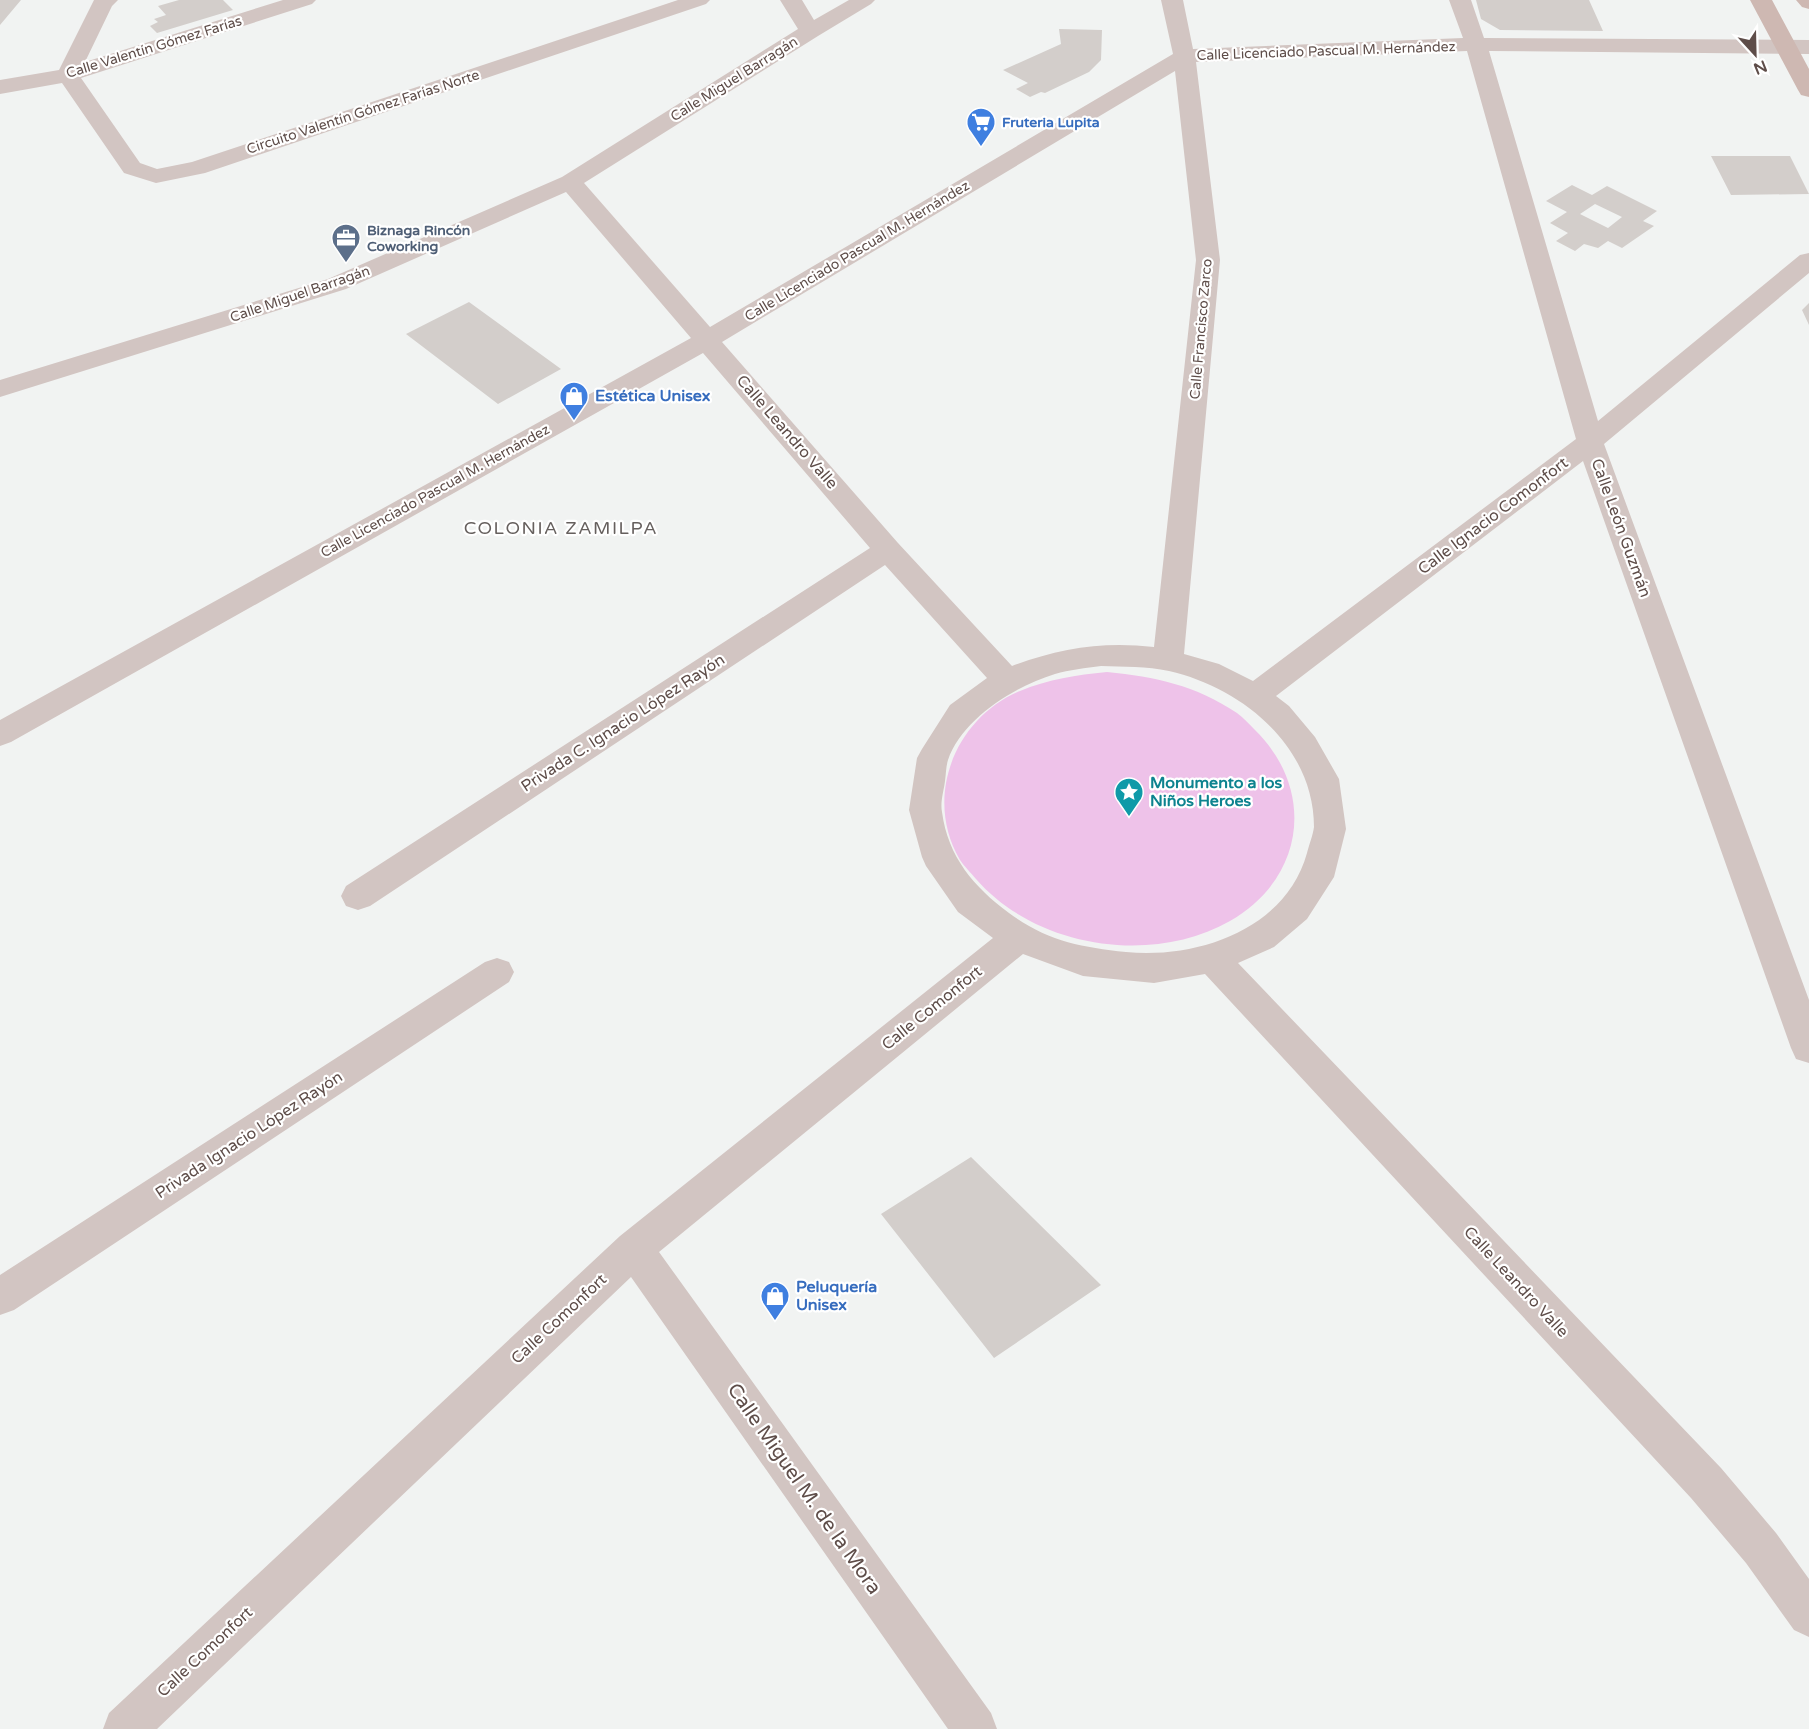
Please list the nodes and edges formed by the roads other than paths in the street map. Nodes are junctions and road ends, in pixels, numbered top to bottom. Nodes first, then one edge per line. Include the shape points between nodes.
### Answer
1 (106, 0) edge
2 (305, 0) edge
3 (699, 0) edge
4 (791, 0) edge
5 (864, 0) edge
6 (1172, 0) edge
7 (1460, 0) edge
8 (1761, 0) edge
9 (810, 31) junction
10 (1476, 44) junction
11 (1798, 48) edge
12 (1184, 56) junction
13 (68, 75) junction
14 (0, 87) edge
15 (1809, 90) edge
16 (570, 182) junction
17 (1809, 261) edge
18 (707, 340) junction
19 (0, 389) edge
20 (1590, 442) junction
21 (888, 549) junction
22 (1168, 660) junction
23 (1006, 680) junction
24 (1255, 696) junction
25 (0, 734) edge
26 (358, 896) dead end
27 (1018, 938) junction
28 (1212, 959) junction
29 (497, 972) dead end
30 (1809, 1048) edge
31 (634, 1249) junction
32 (0, 1298) edge
33 (1809, 1615) edge
34 (125, 1729) edge
35 (975, 1729) edge

1 - 13 street
2 - 13 street, Calle Valentín Gómez Farías
3 - 13 street, Circuito Valentín Gómez Farías Norte via 197,168 156,176 132,168
4 - 9 street
5 - 9 street, Calle Miguel Barragán
6 - 12 street, Calle Francisco Zarco
7 - 10 street, Calle León Guzmán
8 - 11 main road
9 - 16 street, Calle Miguel Barragán
10 - 11 street, Calle Licenciado Pascual M. Hernández
10 - 12 street, Calle Licenciado Pascual M. Hernández
10 - 20 street, Calle León Guzmán
11 - 15 main road
12 - 18 street, Calle Licenciado Pascual M. Hernández
12 - 22 street, Calle Francisco Zarco via 1209,260
13 - 14 street, Calle Valentín Gómez Farías
16 - 18 street, Calle Leandro Valle
16 - 19 street, Calle Miguel Barragán via 337,284
17 - 20 street, Calle Ignacio Comonfort
18 - 21 street, Calle Leandro Valle
18 - 25 street, Calle Licenciado Pascual M. Hernández
20 - 24 street, Calle Ignacio Comonfort
20 - 30 street, Calle León Guzmán
21 - 23 street, Calle Leandro Valle
21 - 26 street, Privada C. Ignacio López Rayón
22 - 23 street via 1101,655 1052,663
22 - 24 street via 1208,672
23 - 27 street via 961,713 933,758 925,810 938,857 970,902
24 - 28 street via 1278,714 1304,745 1323,779 1330,829 1317,877 1295,909 1262,937
27 - 28 street via 1083,962 1154,969
27 - 31 street, Calle Comonfort
28 - 33 street, Calle Leandro Valle via 1706,1483 1761,1548
29 - 32 street, Privada Ignacio López Rayón
31 - 34 street, Calle Comonfort
31 - 35 street, Calle Miguel M. de la Mora

